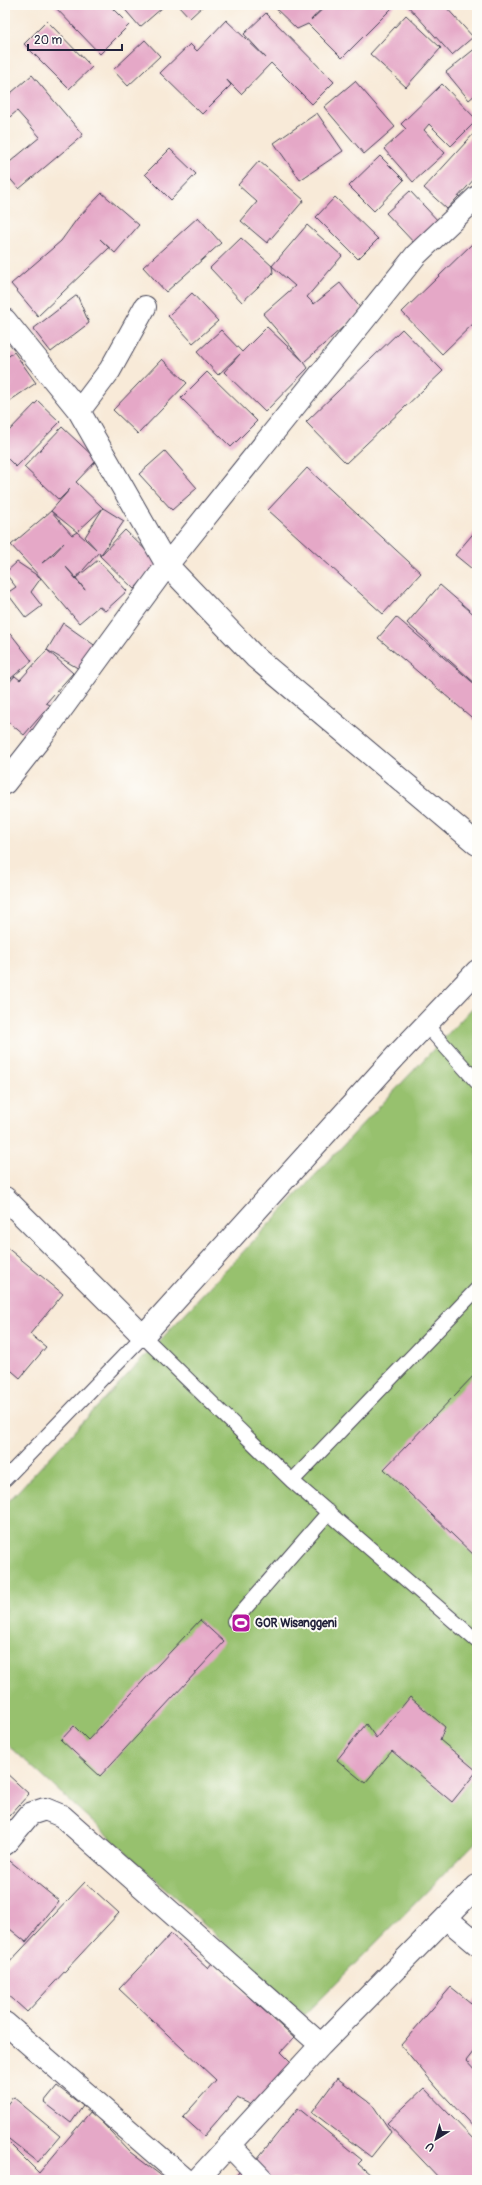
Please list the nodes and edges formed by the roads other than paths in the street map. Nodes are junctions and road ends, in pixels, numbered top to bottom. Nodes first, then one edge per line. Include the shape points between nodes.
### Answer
1 (477, 197) edge
2 (145, 307) dead end
3 (5, 320) edge
4 (79, 411) junction
5 (167, 565) junction
6 (5, 783) edge
7 (477, 844) edge
8 (477, 971) edge
9 (426, 1025) junction
10 (477, 1082) edge
11 (5, 1198) edge
12 (477, 1289) edge
13 (143, 1336) junction
14 (5, 1478) edge
15 (292, 1481) junction
16 (328, 1512) junction
17 (234, 1621) dead end
18 (477, 1641) edge
19 (5, 1844) edge
20 (477, 1886) edge
21 (446, 1918) junction
22 (477, 1944) edge
23 (5, 2023) edge
24 (321, 2045) junction
25 (229, 2146) junction
26 (186, 2180) edge
27 (197, 2180) edge
28 (263, 2180) edge

1 - 5 street via 416,255
2 - 4 street via 110,370
3 - 4 street
4 - 5 street
5 - 6 street
5 - 7 street via 255,656
8 - 9 street
9 - 10 lane
9 - 13 street
11 - 13 street
12 - 15 lane
13 - 14 lane
13 - 15 lane
15 - 16 lane
16 - 17 lane
16 - 18 lane
19 - 24 street via 30,1814 45,1809 62,1816
20 - 21 street
21 - 22 street
21 - 24 street
23 - 26 street
24 - 25 street
25 - 27 street
25 - 28 street

